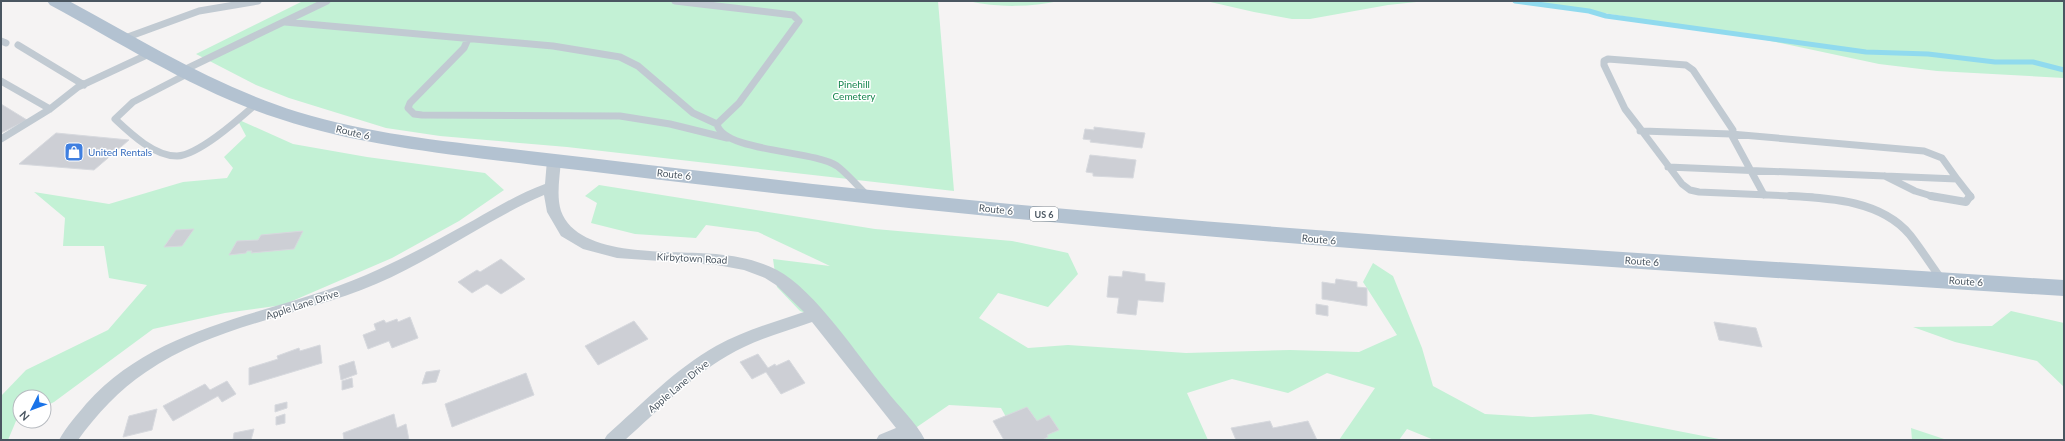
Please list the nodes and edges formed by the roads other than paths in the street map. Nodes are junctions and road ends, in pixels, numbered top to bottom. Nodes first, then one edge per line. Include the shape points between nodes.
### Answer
1 (56, 1) edge
2 (258, 1) edge
3 (327, 1) edge
4 (675, 1) edge
5 (285, 22) junction
6 (125, 38) junction
7 (468, 39) junction
8 (18, 45) dead end
9 (152, 52) junction
10 (187, 71) junction
11 (1, 81) edge
12 (84, 85) junction
13 (256, 104) junction
14 (50, 109) junction
15 (717, 124) junction
16 (1640, 131) junction
17 (1731, 134) junction
18 (728, 138) junction
19 (1, 139) edge
20 (554, 160) junction
21 (1668, 166) junction
22 (1749, 170) junction
23 (1885, 176) junction
24 (1957, 179) junction
25 (552, 187) junction
26 (1764, 195) junction
27 (868, 196) junction
28 (1942, 280) junction
29 (2064, 288) edge
30 (815, 315) junction
31 (912, 435) edge
32 (68, 440) edge
33 (612, 440) edge
34 (885, 440) edge

1 - 6 main road, Route 6 / US 6
2 - 6 lane via 198,11
3 - 5 lane
4 - 15 lane via 793,14 798,18 794,31 742,101 733,112
5 - 7 lane
5 - 10 lane
6 - 9 main road, Route 6 / US 6
7 - 15 lane via 553,46 627,60 638,66 693,113
7 - 18 lane via 464,48 410,103 410,111 417,115 620,116 670,124
8 - 12 lane
9 - 10 main road, Route 6 / US 6
9 - 12 lane
10 - 13 main road, Route 6 / US 6
10 - 13 lane via 133,102 115,119 129,133 161,151 179,156 209,142
11 - 14 lane
12 - 14 lane
13 - 20 main road, Route 6 / US 6 via 326,126 376,137
14 - 19 lane
15 - 18 lane via 717,129
16 - 17 lane
16 - 17 lane via 1625,109 1604,66 1604,61 1608,59 1686,64 1693,70 1733,130
16 - 21 lane
17 - 22 lane
17 - 24 lane via 1924,151 1942,158
18 - 27 lane via 837,166
20 - 25 street, Kirbytown Road
20 - 27 main road, Route 6 / US 6
21 - 22 lane
21 - 26 lane via 1690,190
22 - 23 lane
22 - 26 lane
23 - 24 lane
23 - 24 lane via 1930,197 1966,202 1971,197
25 - 30 street, Kirbytown Road via 552,206 560,225 571,236 586,244 623,254 712,258 753,265 790,288
25 - 32 street, Apple Lane Drive via 536,192 371,279 196,339 152,359 114,388
26 - 28 lane via 1826,198 1864,206 1892,220 1909,234
27 - 28 main road, Route 6 / US 6 via 1357,242
28 - 29 main road, Route 6 / US 6
30 - 31 street, Kirbytown Road
30 - 33 street, Apple Lane Drive via 752,336 722,351 686,376
31 - 34 street

